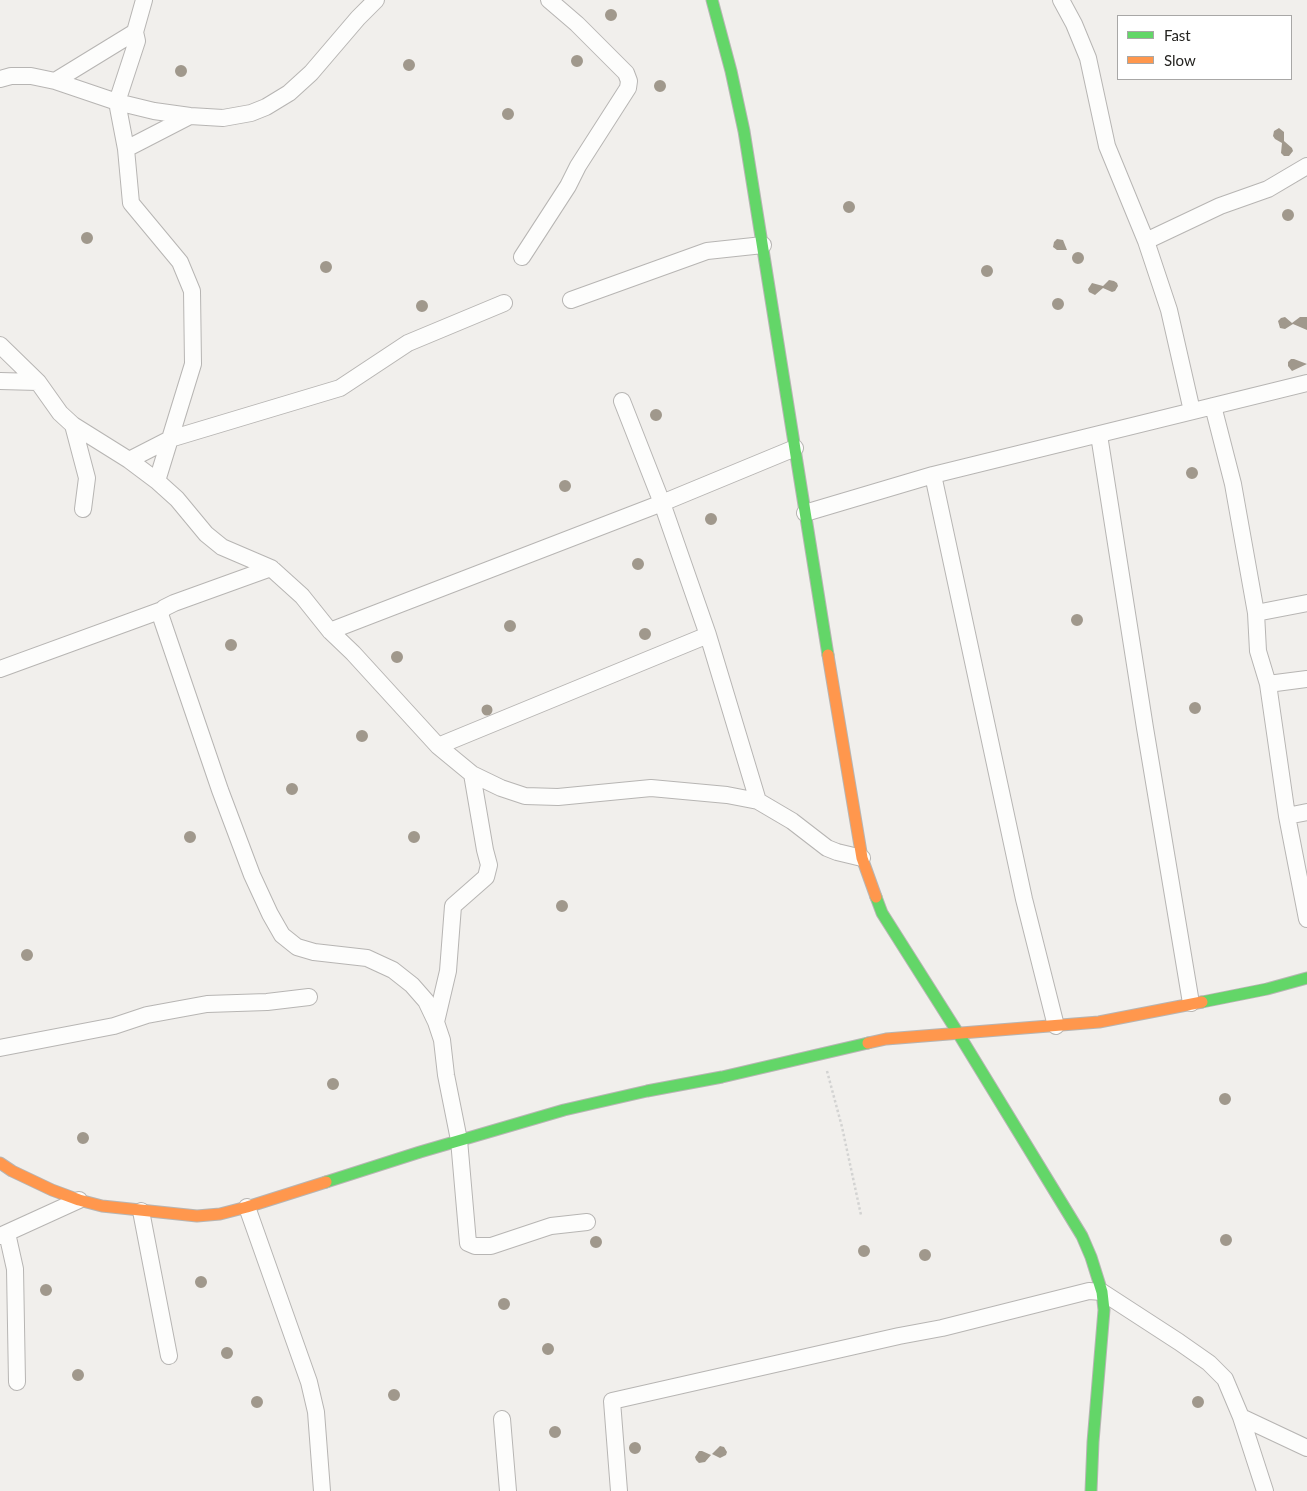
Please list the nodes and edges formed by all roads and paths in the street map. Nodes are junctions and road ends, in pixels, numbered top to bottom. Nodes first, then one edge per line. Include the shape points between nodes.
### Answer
1 (144, 0) edge
2 (376, 0) edge
3 (549, 0) edge
4 (712, 0) edge
5 (1061, 0) edge
6 (134, 32) junction
7 (0, 79) edge
8 (55, 81) junction
9 (117, 102) junction
10 (190, 116) junction
11 (126, 149) junction
12 (1307, 166) edge
13 (1146, 241) junction
14 (763, 244) junction
15 (522, 257) dead end
16 (571, 300) dead end
17 (504, 303) dead end
18 (0, 345) edge
19 (0, 381) edge
20 (38, 382) junction
21 (1307, 383) edge
22 (622, 401) dead end
23 (1213, 406) junction
24 (1192, 411) junction
25 (74, 425) junction
26 (1099, 435) junction
27 (170, 440) junction
28 (795, 448) junction
29 (129, 460) junction
30 (932, 475) junction
31 (157, 482) junction
32 (662, 503) junction
33 (83, 509) dead end
34 (805, 513) junction
35 (271, 568) junction
36 (1307, 603) edge
37 (162, 610) junction
38 (1256, 613) junction
39 (330, 631) junction
40 (708, 634) junction
41 (0, 669) edge
42 (1307, 679) edge
43 (1268, 684) junction
44 (438, 746) junction
45 (472, 774) junction
46 (758, 802) junction
47 (1307, 812) edge
48 (1287, 816) junction
49 (862, 858) junction
50 (1307, 919) edge
51 (1307, 978) edge
52 (309, 997) dead end
53 (1191, 1003) junction
54 (436, 1022) junction
55 (1056, 1026) junction
56 (958, 1033) junction
57 (0, 1048) edge
58 (822, 1053) junction
59 (459, 1140) junction
60 (0, 1164) edge
61 (79, 1200) junction
62 (247, 1207) junction
63 (140, 1211) junction
64 (861, 1215) dead end
65 (587, 1222) dead end
66 (4, 1235) edge
67 (1102, 1292) junction
68 (169, 1356) dead end
69 (17, 1382) dead end
70 (1241, 1417) junction
71 (502, 1419) dead end
72 (1307, 1448) edge
73 (322, 1491) edge
74 (508, 1491) edge
75 (619, 1491) edge
76 (1091, 1491) edge
77 (1265, 1491) edge

1 - 6 street
2 - 10 street via 312,73 289,93 252,113 223,118
3 - 15 street via 578,24 626,73 629,81 628,88
4 - 14 street via 732,71
5 - 13 street via 1088,58 1107,146
6 - 8 street
6 - 9 street via 136,41
7 - 8 street via 31,76
8 - 9 street
9 - 10 street
9 - 11 street
10 - 11 street
11 - 27 street via 131,203 180,262 192,291 193,364
12 - 13 street via 1268,189 1220,206
13 - 24 street via 1169,310
14 - 16 street via 707,251
14 - 28 street
17 - 27 street via 408,343 340,388
18 - 20 street
19 - 20 street
20 - 25 street via 60,413
21 - 23 street
22 - 32 street
23 - 24 street
23 - 38 street via 1233,484
24 - 26 street
25 - 29 street
25 - 33 street via 87,478
26 - 30 street
26 - 53 street
27 - 29 street
27 - 31 street
28 - 32 street
28 - 34 street
29 - 31 street
30 - 34 street
30 - 55 street via 1024,899
31 - 35 street via 222,548
32 - 39 street
32 - 40 street
34 - 49 street
35 - 37 street
35 - 39 street via 302,596
36 - 38 street
37 - 41 street
37 - 54 street via 160,614 223,799 252,875 282,935 297,947 367,958 394,970 426,1001
38 - 43 street via 1258,651
39 - 44 street
40 - 44 street
40 - 46 street
42 - 43 street
43 - 48 street
44 - 45 street
45 - 46 street via 525,796 558,797 651,788 728,795
45 - 54 street via 489,865 486,877 453,906 448,971
46 - 49 street via 792,821 827,848
47 - 48 street
48 - 50 street
49 - 56 street via 882,913
51 - 53 street
52 - 57 street via 207,1004
53 - 55 street via 1099,1022
54 - 59 street
55 - 56 street
56 - 58 street via 886,1039
56 - 67 street via 1082,1236
58 - 59 street via 564,1110
58 - 64 path
59 - 62 street
59 - 65 street via 468,1243 491,1246 552,1226
60 - 61 street
61 - 63 street
61 - 66 street
62 - 63 street via 197,1216
62 - 73 street via 309,1382 316,1412
63 - 68 street
66 - 69 street via 15,1269
67 - 70 street via 1209,1362 1225,1379
67 - 75 street via 1072,1294 942,1328 612,1400
67 - 76 street via 1103,1335
70 - 72 street
70 - 77 street
71 - 74 street

